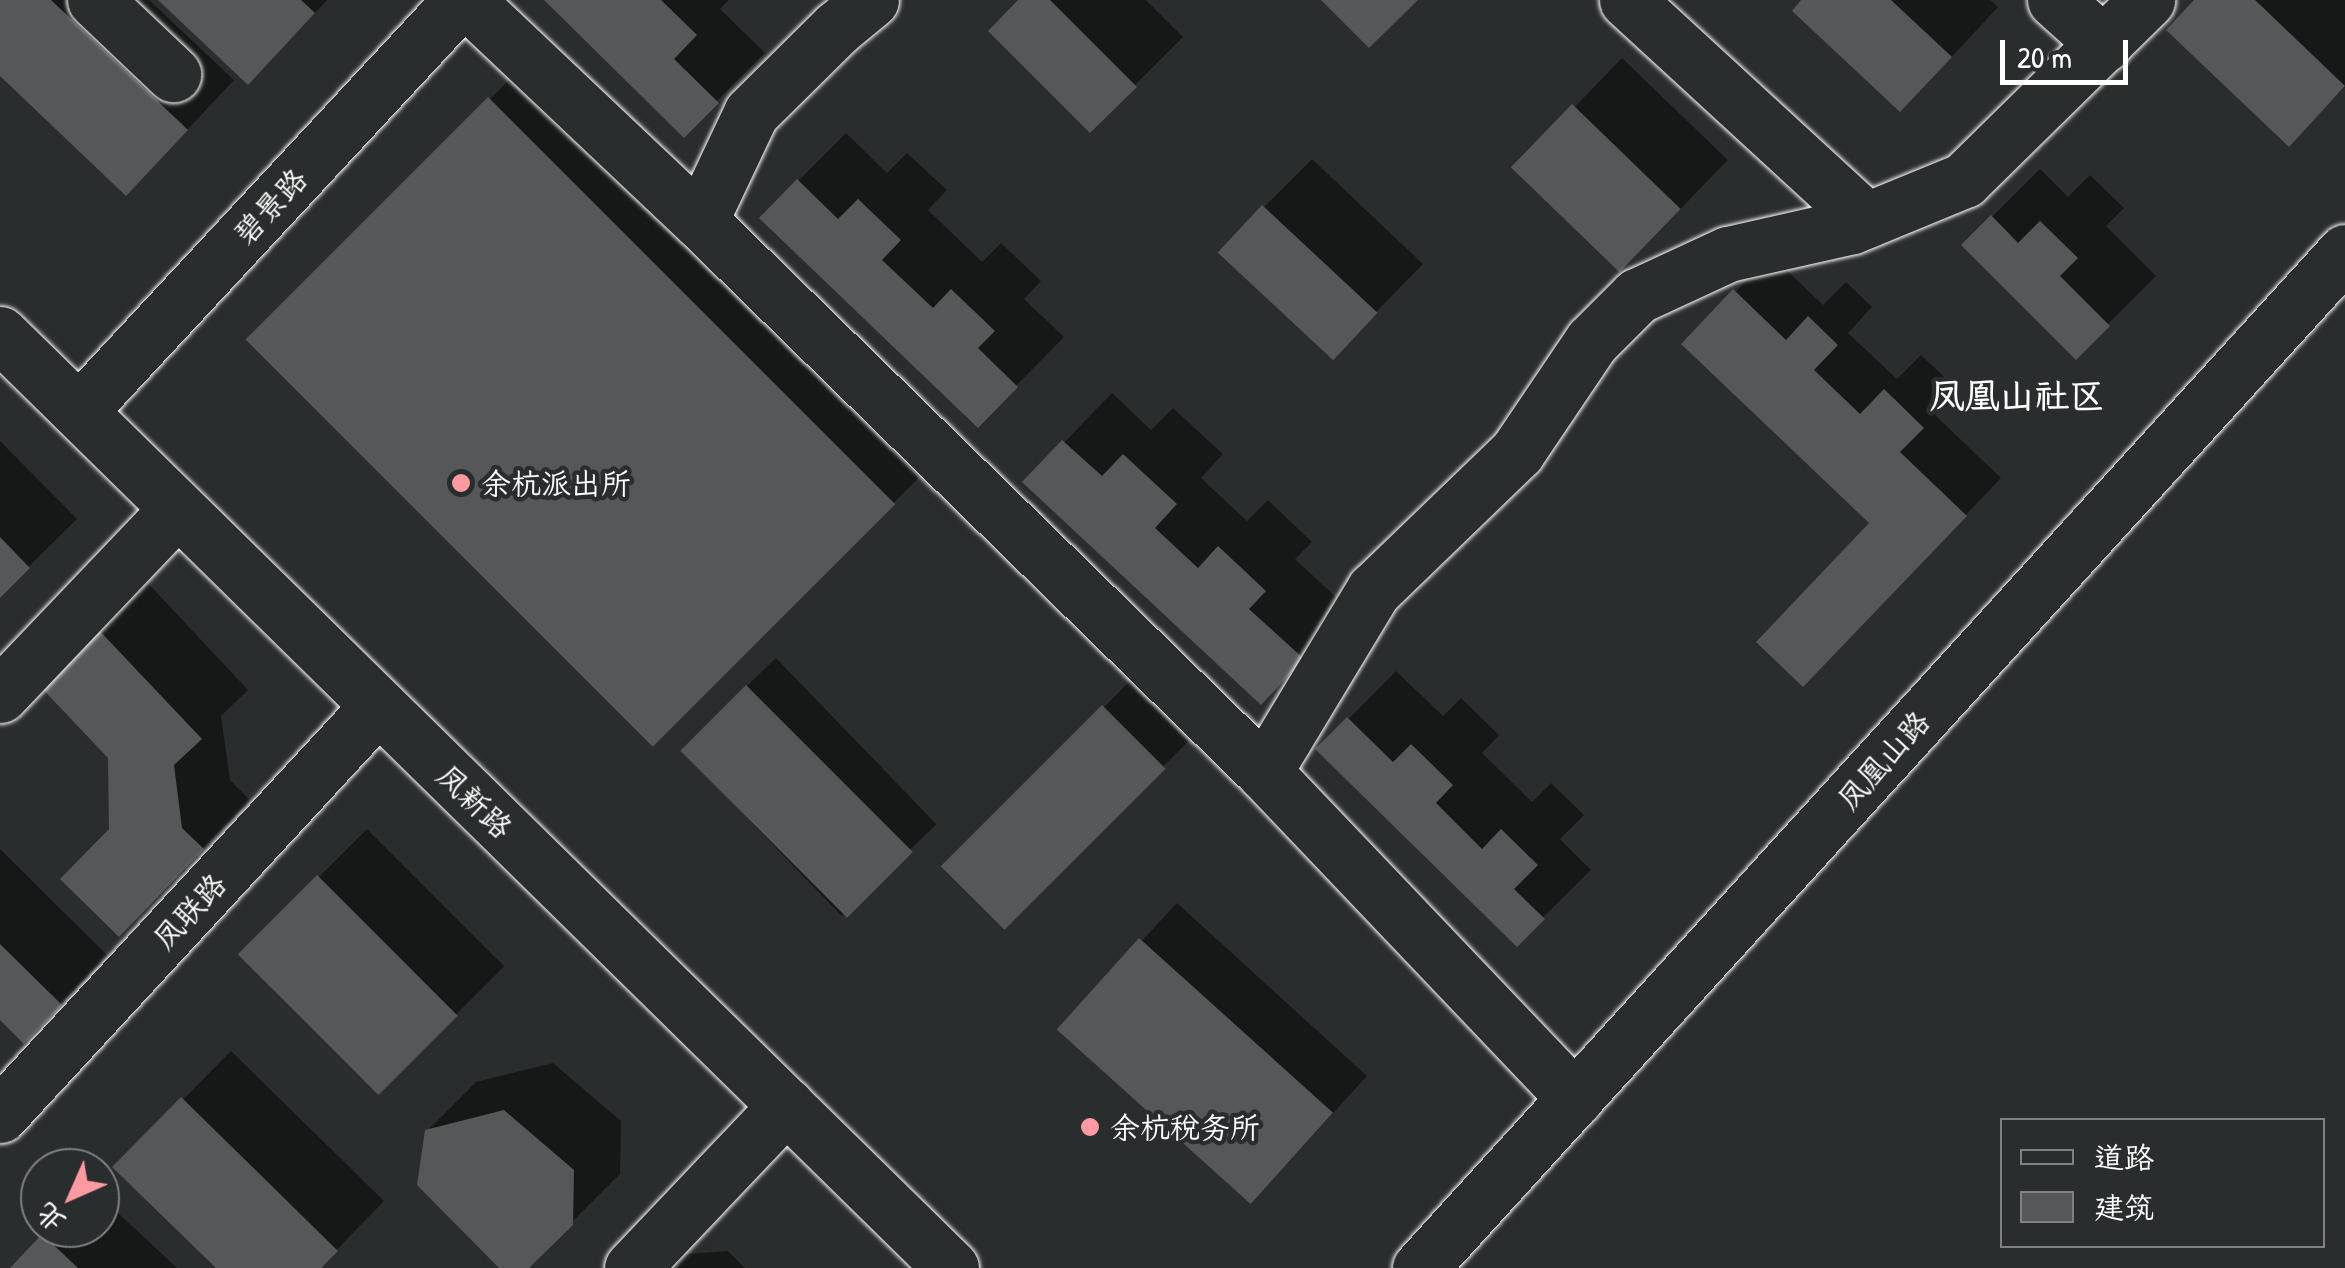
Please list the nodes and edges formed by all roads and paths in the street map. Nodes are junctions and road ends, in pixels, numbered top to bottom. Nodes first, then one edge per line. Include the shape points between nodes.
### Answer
1 (463, 0) edge
2 (872, 0) edge
3 (1626, 0) edge
4 (2055, 0) edge
5 (2147, 0) edge
6 (100, 2) edge
7 (2104, 44) junction
8 (173, 74) dead end
9 (1866, 220) junction
10 (700, 221) junction
11 (2345, 252) edge
12 (0, 334) edge
13 (79, 411) junction
14 (177, 508) junction
15 (0, 695) edge
16 (378, 706) junction
17 (1264, 772) junction
18 (1574, 1099) junction
19 (786, 1106) junction
20 (0, 1116) edge
21 (632, 1268) edge
22 (950, 1268) edge
23 (1420, 1268) edge

1 - 10 street
1 - 13 street, 碧景路
2 - 10 street via 751,113
3 - 9 street
4 - 7 street
5 - 7 street
6 - 8 street
7 - 9 street via 1964,180
9 - 17 street via 1728,254 1637,296 1592,341 1517,452 1374,590
10 - 17 street
11 - 18 street, 凤凰山路
12 - 13 street, 凤新路
13 - 14 street, 凤新路
14 - 15 street
14 - 16 street, 凤新路
16 - 19 street, 凤新路
16 - 20 street, 凤联路
17 - 18 street
18 - 23 street, 凤凰山路
19 - 21 street
19 - 22 street, 凤新路

